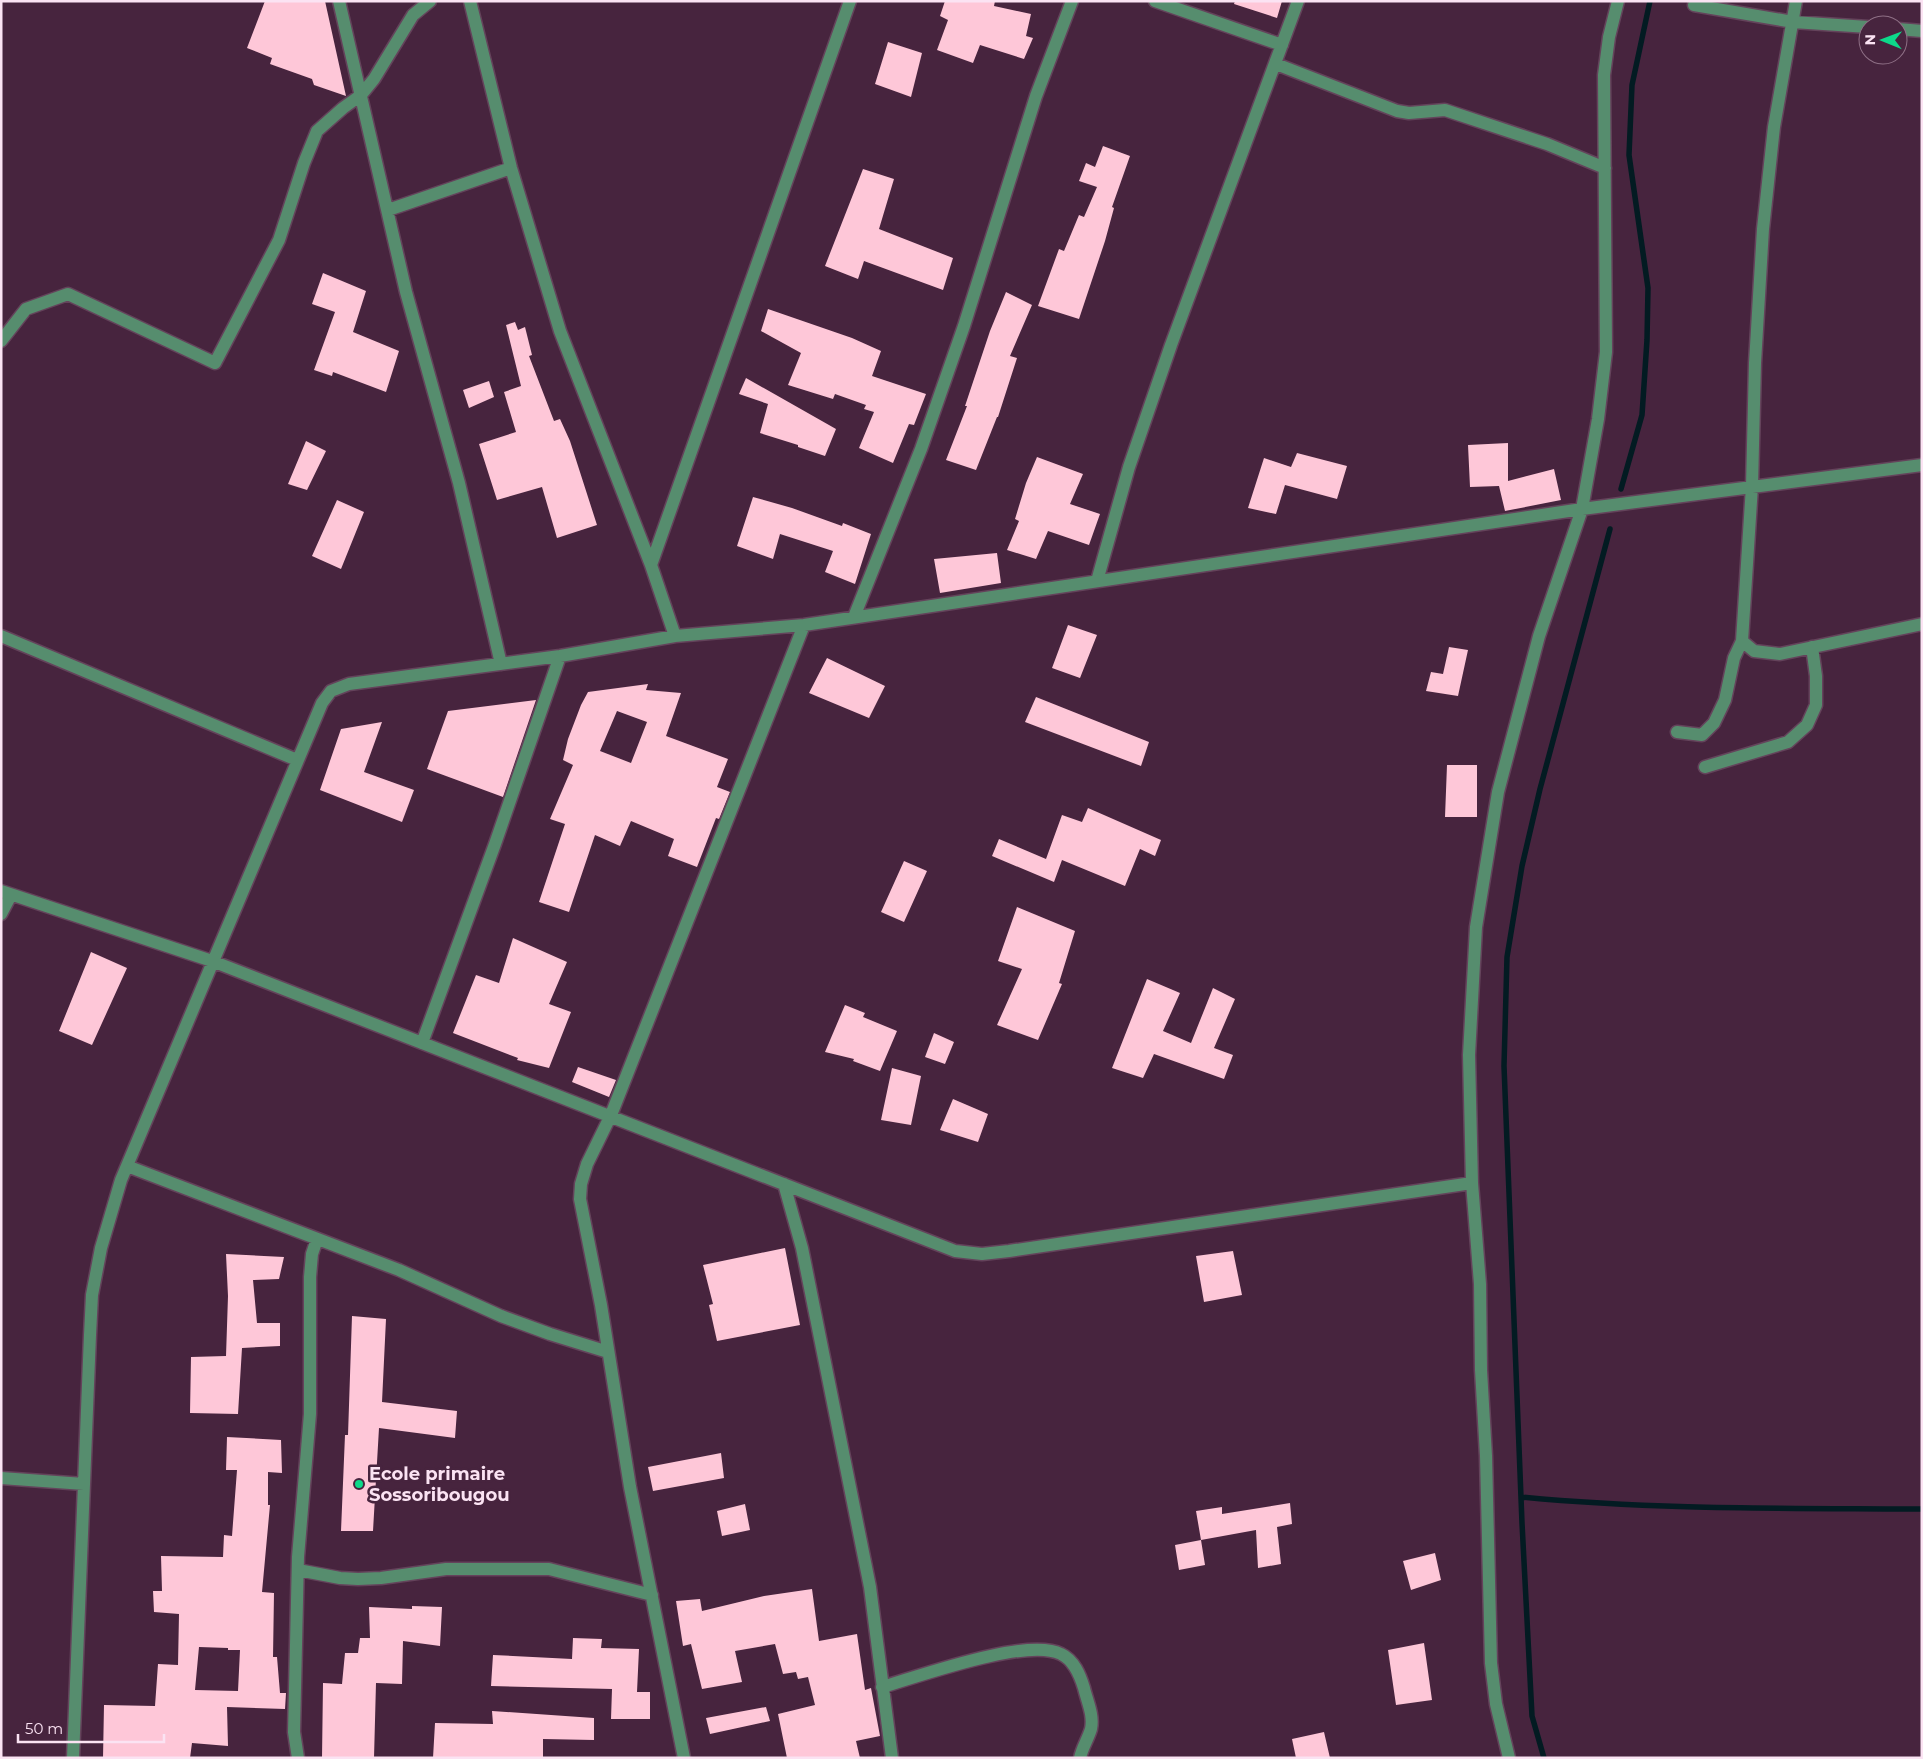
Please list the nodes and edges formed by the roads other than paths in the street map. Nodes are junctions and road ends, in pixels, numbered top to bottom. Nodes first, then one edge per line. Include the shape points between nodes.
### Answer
1 (339, 1) edge
2 (430, 1) edge
3 (470, 1) edge
4 (850, 1) edge
5 (1072, 1) edge
6 (1156, 1) edge
7 (1298, 1) edge
8 (1618, 1) edge
9 (1796, 1) edge
10 (1694, 5) dead end
11 (1793, 22) junction
12 (1858, 26) edge
13 (1908, 30) edge
14 (1922, 31) edge
15 (1282, 45) junction
16 (1276, 64) junction
17 (361, 95) junction
18 (511, 168) junction
19 (1605, 168) junction
20 (388, 210) junction
21 (1, 341) edge
22 (1922, 465) edge
23 (1752, 486) junction
24 (1582, 509) junction
25 (651, 565) junction
26 (1097, 581) junction
27 (854, 617) junction
28 (1922, 624) edge
29 (804, 625) junction
30 (1, 636) edge
31 (675, 636) junction
32 (1742, 641) junction
33 (1812, 647) junction
34 (560, 656) junction
35 (502, 664) junction
36 (1677, 732) dead end
37 (297, 760) junction
38 (1705, 767) dead end
39 (6, 893) edge
40 (1, 914) edge
41 (212, 961) junction
42 (422, 1043) junction
43 (611, 1115) junction
44 (127, 1166) junction
45 (1472, 1183) junction
46 (784, 1184) junction
47 (317, 1239) junction
48 (608, 1352) junction
49 (1, 1478) edge
50 (84, 1484) junction
51 (298, 1570) junction
52 (652, 1595) junction
53 (882, 1687) junction
54 (73, 1758) edge
55 (298, 1758) edge
56 (684, 1758) edge
57 (892, 1758) edge
58 (1080, 1758) edge
59 (1509, 1758) edge

1 - 17 street
2 - 17 street via 414,15
3 - 18 street
4 - 25 street
5 - 27 street via 1036,96 964,326 921,449
6 - 15 street
7 - 15 street
8 - 19 street via 1604,75
9 - 11 street
10 - 11 street
11 - 12 street
11 - 23 street via 1774,127 1763,230
13 - 14 street
15 - 16 street
16 - 19 street via 1397,111 1409,114 1445,110 1547,144
16 - 26 street via 1168,354 1129,467
17 - 20 street
17 - 21 street via 317,131 279,240 215,363 68,294 26,309
18 - 20 street
18 - 25 street via 560,331
19 - 24 street via 1606,352
20 - 35 street via 406,292 459,483
22 - 23 street
23 - 24 street
23 - 32 street
24 - 26 street
24 - 45 street via 1539,636 1498,792 1476,927 1469,1055
25 - 31 street
26 - 27 street
27 - 29 street
28 - 33 street
29 - 31 street
29 - 43 street
30 - 37 street
31 - 34 street
32 - 33 street via 1754,651 1780,654
32 - 36 street via 1734,658 1726,700 1714,723 1702,735
33 - 38 street via 1816,705 1806,725 1788,742
34 - 35 street
34 - 42 street
35 - 37 street via 349,684 331,691 322,703
37 - 41 street
39 - 40 street
39 - 41 street
41 - 42 street
41 - 44 street
42 - 43 street
43 - 46 street
43 - 48 street via 587,1164 580,1199
44 - 47 street
44 - 50 street via 101,1248 92,1295
45 - 46 street via 982,1254 955,1251
45 - 59 street via 1480,1284 1491,1663 1496,1704
46 - 53 street via 802,1248 870,1587
47 - 48 street via 399,1270 501,1316
47 - 51 street via 310,1277 310,1414
48 - 52 street
49 - 50 street
50 - 54 street
51 - 52 street via 358,1579 446,1569 548,1569
51 - 55 street via 294,1732
52 - 56 street
53 - 57 street
53 - 58 street via 988,1655 1056,1651 1070,1660 1077,1670 1091,1713 1090,1730

